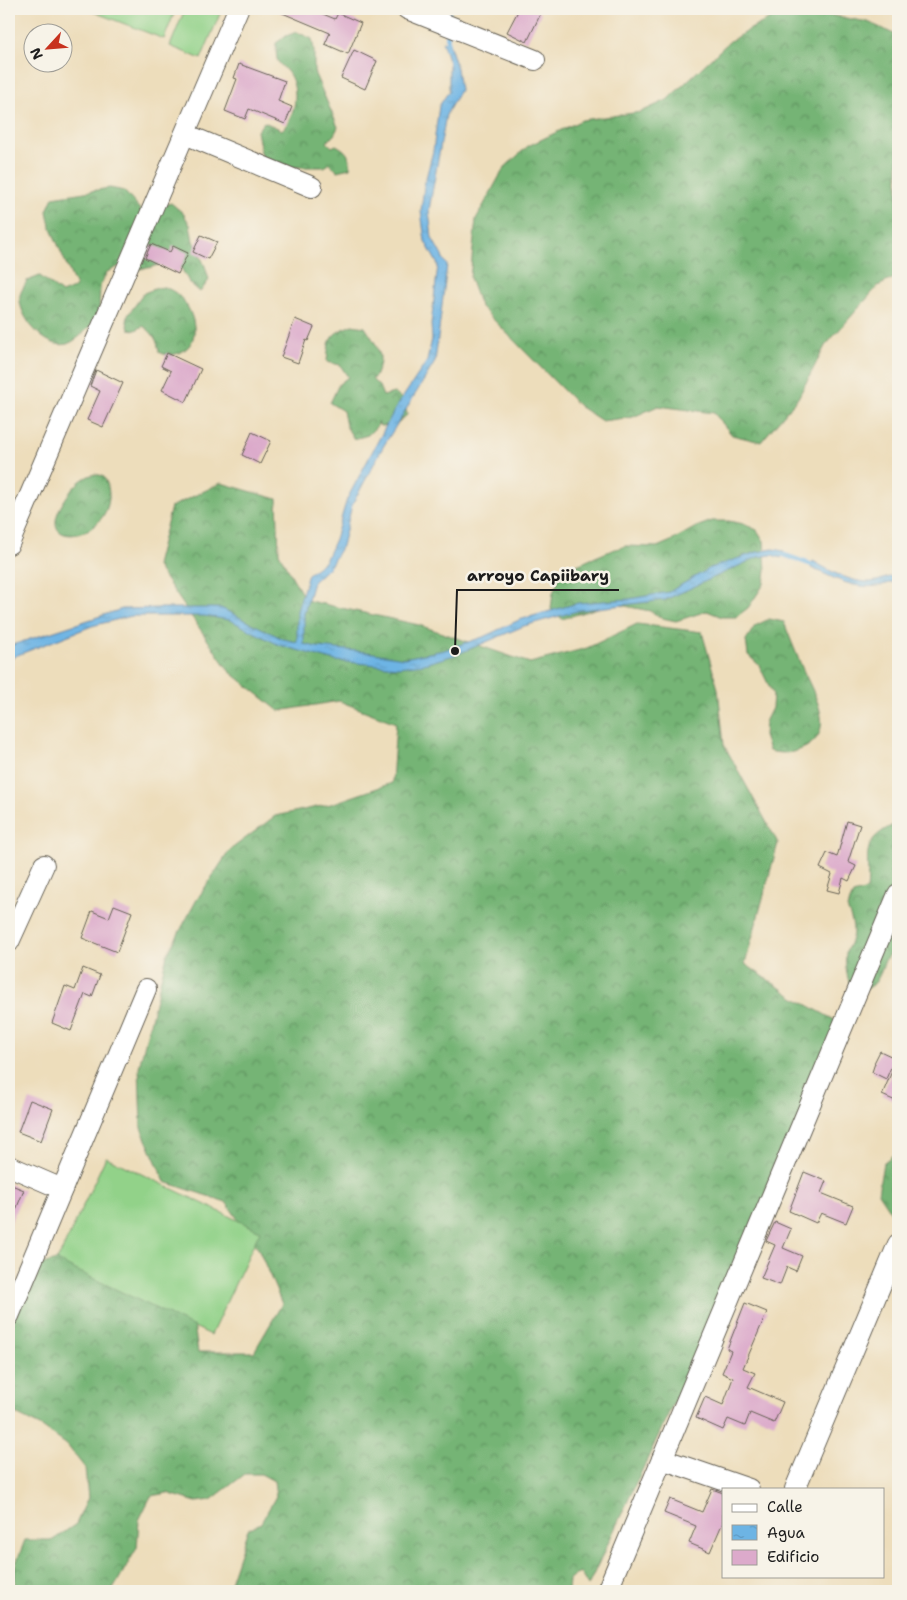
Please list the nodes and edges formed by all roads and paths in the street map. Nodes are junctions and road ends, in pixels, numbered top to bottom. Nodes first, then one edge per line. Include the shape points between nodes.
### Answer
1 (238, 9) edge
2 (407, 9) edge
3 (535, 60) dead end
4 (185, 134) junction
5 (312, 187) dead end
6 (9, 544) edge
7 (44, 866) dead end
8 (898, 894) edge
9 (9, 942) edge
10 (146, 989) dead end
11 (9, 1166) edge
12 (62, 1189) junction
13 (898, 1244) edge
14 (9, 1316) edge
15 (662, 1458) junction
16 (746, 1488) edge
17 (795, 1488) edge
18 (607, 1591) edge

1 - 4 street
2 - 3 street
4 - 5 street
4 - 6 street
7 - 9 street
8 - 15 street
10 - 12 street
11 - 12 street
12 - 14 street
13 - 17 street
15 - 16 street
15 - 18 street

